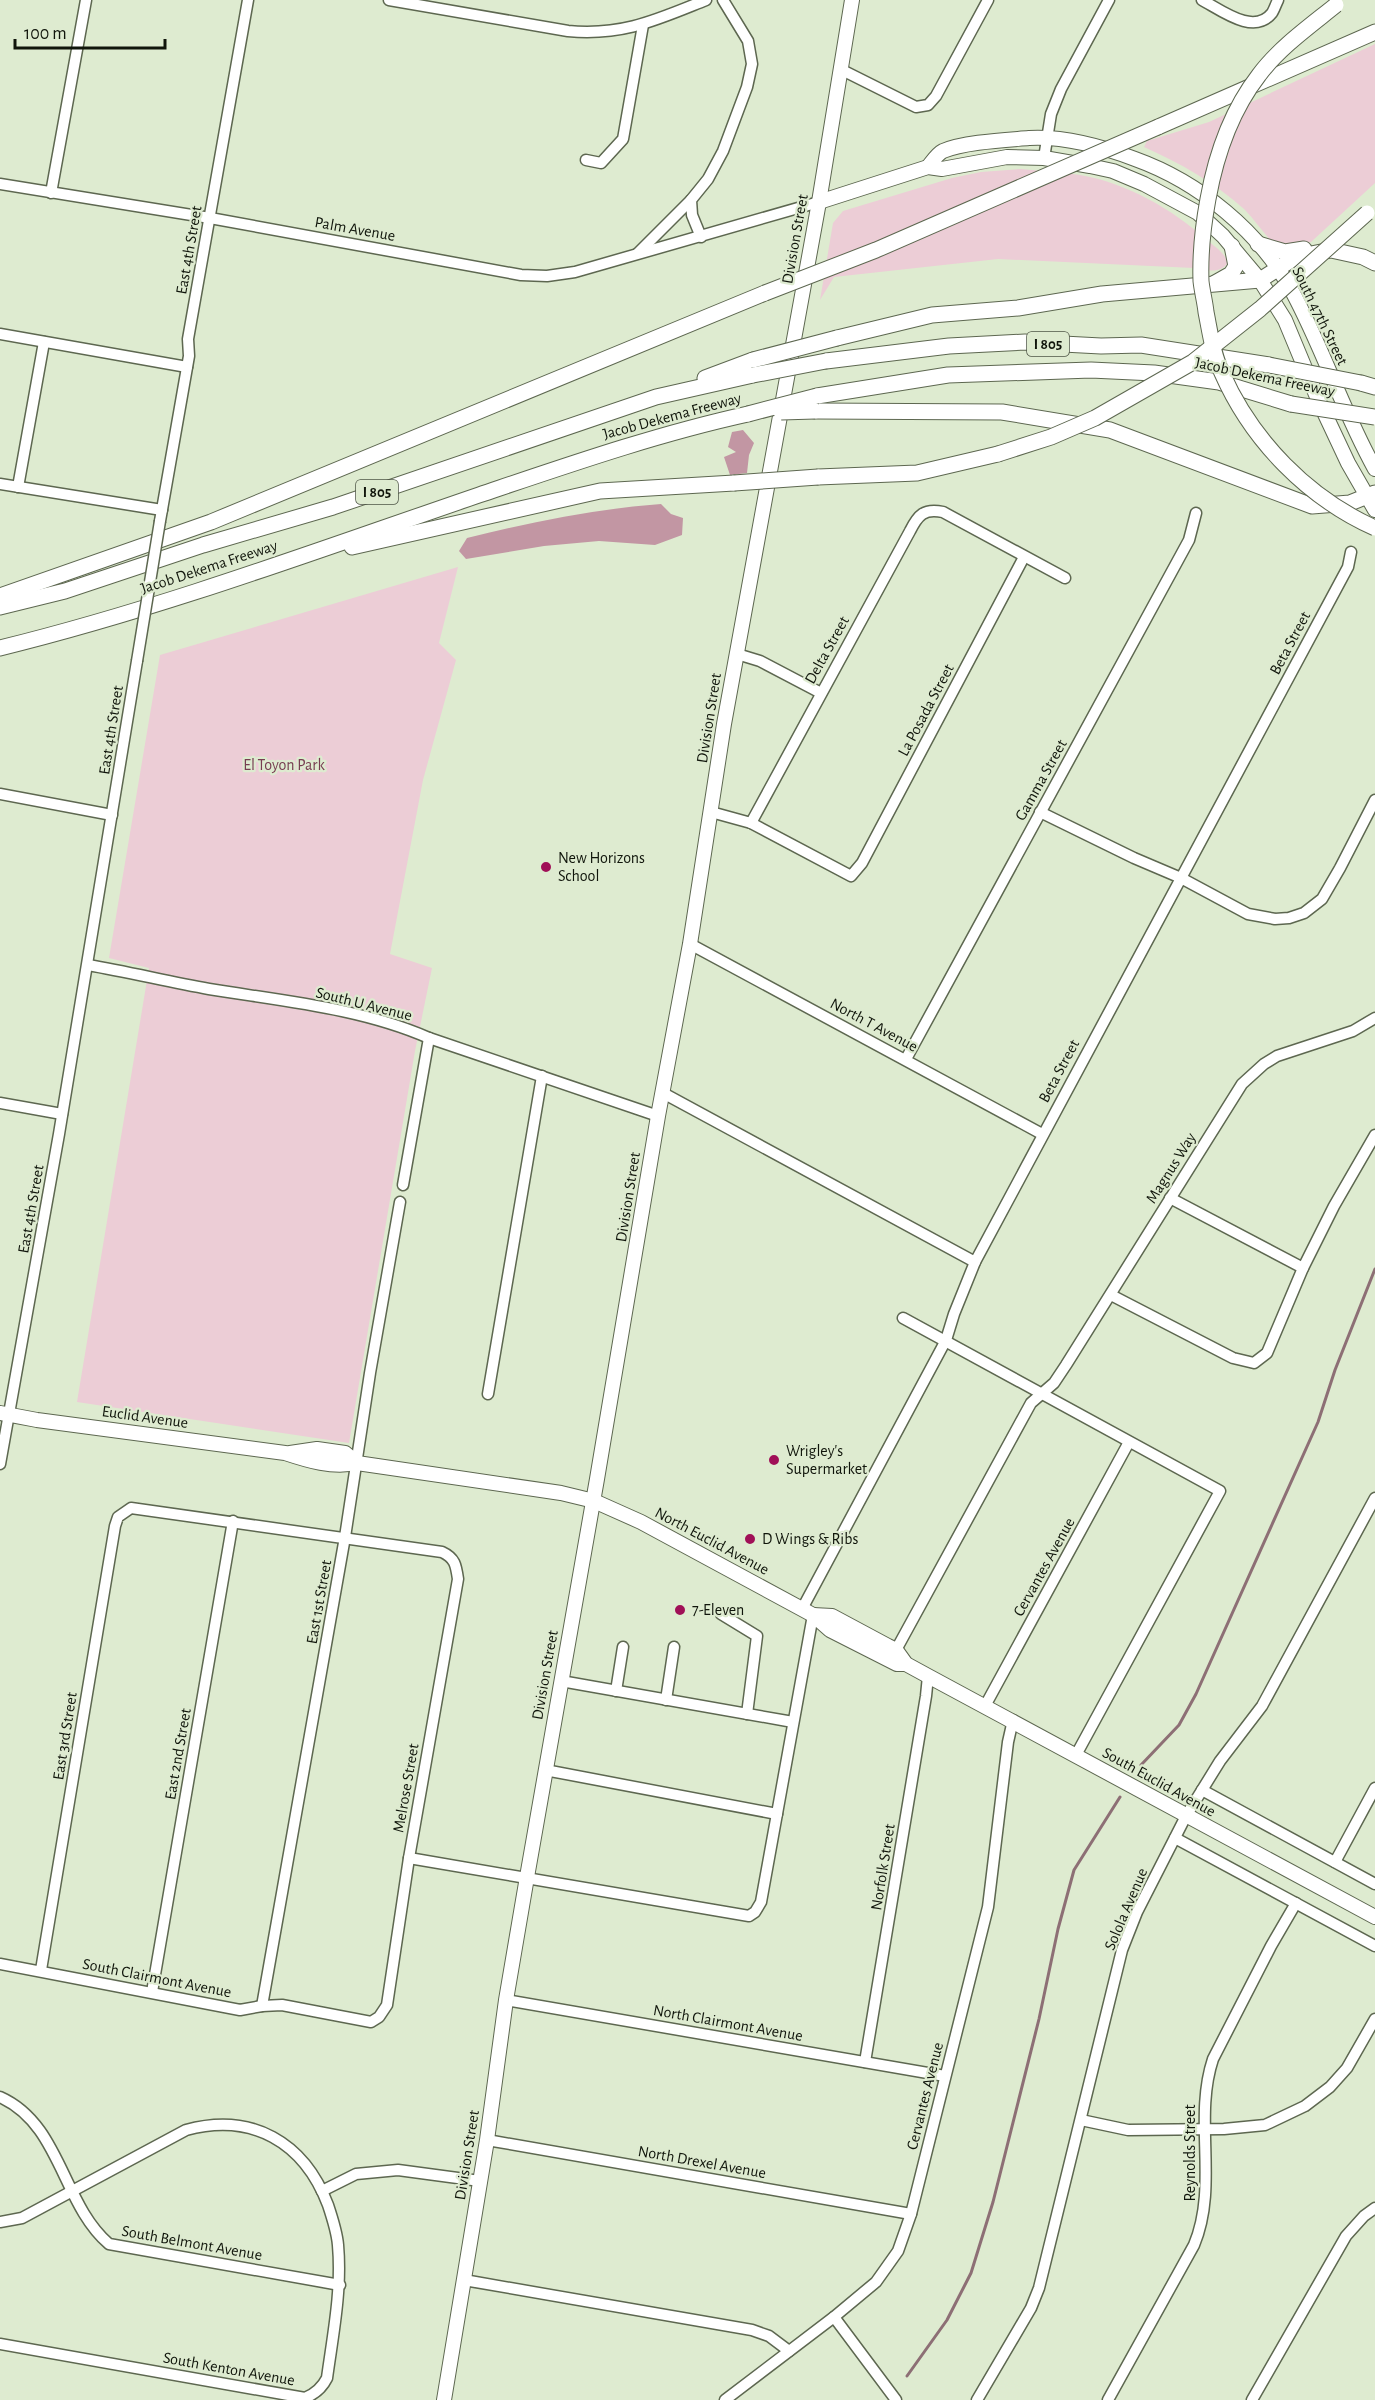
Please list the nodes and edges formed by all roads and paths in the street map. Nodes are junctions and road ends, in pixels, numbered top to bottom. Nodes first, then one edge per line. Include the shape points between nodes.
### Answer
1 (86, 0) edge
2 (248, 0) edge
3 (389, 0) edge
4 (705, 0) edge
5 (723, 0) edge
6 (852, 0) edge
7 (988, 0) edge
8 (1109, 0) edge
9 (1202, 0) edge
10 (1278, 0) edge
11 (1340, 2) edge
12 (643, 25) junction
13 (1375, 32) edge
14 (840, 69) junction
15 (1047, 137) junction
16 (1044, 158) junction
17 (586, 160) dead end
18 (927, 167) junction
19 (0, 184) edge
20 (51, 193) junction
21 (691, 200) junction
22 (819, 202) junction
23 (1371, 209) edge
24 (210, 218) junction
25 (701, 237) junction
26 (1258, 244) junction
27 (1232, 246) junction
28 (1331, 250) junction
29 (637, 255) junction
30 (1375, 263) edge
31 (1278, 268) junction
32 (1260, 280) junction
33 (1210, 285) junction
34 (0, 334) edge
35 (44, 342) junction
36 (187, 367) junction
37 (753, 367) junction
38 (1368, 385) edge
39 (816, 404) junction
40 (1375, 417) edge
41 (1375, 469) edge
42 (0, 484) edge
43 (18, 487) junction
44 (1372, 500) edge
45 (1196, 513) dead end
46 (161, 516) junction
47 (1375, 528) edge
48 (1351, 552) dead end
49 (1024, 557) junction
50 (273, 565) junction
51 (1065, 578) dead end
52 (0, 596) edge
53 (0, 607) edge
54 (0, 648) edge
55 (737, 654) junction
56 (821, 693) junction
57 (0, 795) edge
58 (1375, 800) edge
59 (711, 812) junction
60 (1040, 812) junction
61 (112, 815) junction
62 (751, 823) junction
63 (1180, 878) junction
64 (690, 944) junction
65 (88, 964) junction
66 (1375, 1018) edge
67 (429, 1038) junction
68 (906, 1059) junction
69 (542, 1076) junction
70 (663, 1093) junction
71 (0, 1103) edge
72 (62, 1114) junction
73 (658, 1116) junction
74 (1042, 1134) junction
75 (1375, 1135) edge
76 (403, 1185) dead end
77 (1170, 1198) junction
78 (400, 1202) dead end
79 (975, 1262) junction
80 (1303, 1268) junction
81 (1111, 1295) junction
82 (903, 1318) dead end
83 (946, 1340) junction
84 (1043, 1393) junction
85 (488, 1394) dead end
86 (4, 1413) edge
87 (1129, 1442) junction
88 (357, 1463) junction
89 (0, 1464) edge
90 (1375, 1498) edge
91 (594, 1500) junction
92 (233, 1521) junction
93 (345, 1537) junction
94 (807, 1612) junction
95 (721, 1614) dead end
96 (623, 1647) dead end
97 (674, 1647) dead end
98 (896, 1650) junction
99 (906, 1664) junction
100 (928, 1676) junction
101 (561, 1681) junction
102 (616, 1691) junction
103 (666, 1700) junction
104 (985, 1706) junction
105 (747, 1714) junction
106 (1013, 1720) junction
107 (793, 1722) junction
108 (1076, 1755) junction
109 (545, 1770) junction
110 (1375, 1788) edge
111 (1203, 1790) junction
112 (777, 1814) junction
113 (1186, 1816) junction
114 (1175, 1838) junction
115 (409, 1858) junction
116 (1335, 1862) junction
117 (527, 1877) junction
118 (1375, 1884) edge
119 (1296, 1904) junction
120 (1375, 1917) edge
121 (1375, 1946) edge
122 (0, 1964) edge
123 (41, 1970) junction
124 (152, 1992) junction
125 (506, 2000) junction
126 (262, 2006) junction
127 (379, 2017) joint
128 (1375, 2019) edge
129 (864, 2062) junction
130 (945, 2076) junction
131 (0, 2097) edge
132 (1082, 2120) junction
133 (1206, 2129) junction
134 (487, 2140) junction
135 (480, 2181) junction
136 (322, 2191) junction
137 (74, 2192) junction
138 (1375, 2208) edge
139 (911, 2214) junction
140 (0, 2222) edge
141 (464, 2280) junction
142 (340, 2285) junction
143 (834, 2317) junction
144 (0, 2344) edge
145 (789, 2351) junction
146 (444, 2400) edge
147 (724, 2400) edge
148 (896, 2400) edge
149 (977, 2400) edge
150 (1108, 2400) edge
151 (1252, 2400) edge

1 - 20 street
2 - 24 street, East 4th Street
3 - 12 street via 568,31 589,33
4 - 12 street
5 - 21 street via 748,41 752,63 723,151
6 - 14 main road, Division Street
7 - 14 street via 928,105 916,107
8 - 15 street via 1061,89
9 - 10 street via 1256,24 1272,14
11 - 47 highway, bridge via 1260,74 1236,112 1213,168 1203,230 1201,282 1221,372 1240,407 1302,483 1347,515
12 - 17 street via 623,139 601,163
13 - 52 highway, bridge via 876,250 211,522
14 - 22 main road, Division Street
15 - 16 street
15 - 18 main road, South 47th Street via 941,152
15 - 26 main road, South 47th Street via 1095,145 1154,165 1208,197
16 - 18 main road, South 47th Street via 1007,157 942,169
16 - 27 main road, South 47th Street via 1113,171 1144,184 1198,213
18 - 22 main road
19 - 20 street, Palm Avenue
20 - 24 street, Palm Avenue
21 - 25 street
21 - 29 street
22 - 25 street, Palm Avenue
22 - 55 main road, Division Street
23 - 50 highway, bridge via 1260,309 1193,362 1095,418 1051,437 917,473 600,491
24 - 29 street, Palm Avenue via 521,274 575,272
24 - 36 street, East 4th Street via 188,339
25 - 29 street, Palm Avenue
26 - 28 highway via 1285,252
26 - 31 main road, South 47th Street
27 - 32 main road, South 47th Street
27 - 33 highway via 1236,266 1231,274
28 - 30 highway
28 - 31 highway via 1296,257
31 - 32 highway
31 - 41 main road, South 47th Street
32 - 33 highway
32 - 44 main road, South 47th Street via 1285,320 1348,463
33 - 37 highway, bridge via 932,315 837,338
34 - 35 street
35 - 36 street
35 - 43 street
36 - 46 street, East 4th Street
37 - 38 highway, Jacob Dekema Freeway / I 805, bridge via 949,346 1025,342 1142,345
37 - 53 highway, Jacob Dekema Freeway / I 805 via 333,507 65,591
39 - 40 highway, Jacob Dekema Freeway / I 805, bridge via 948,375 1091,370 1219,382 1291,404
39 - 44 highway via 1002,412 1110,430 1312,506
39 - 50 highway, Jacob Dekema Freeway / I 805, bridge via 696,425
42 - 43 street
43 - 46 street
45 - 60 street, Gamma Street via 1189,540
46 - 61 street, East 4th Street, bridge
48 - 63 street, Beta Street via 1345,574
49 - 51 street
49 - 56 street, Delta Street via 943,512 931,509 921,514
49 - 62 street, La Posada Street via 862,863 851,876
50 - 54 highway, Jacob Dekema Freeway / I 805 via 71,630
55 - 56 street via 760,661
55 - 59 main road, Division Street
56 - 62 street, Delta Street
57 - 61 street
58 - 63 street via 1341,868 1318,903 1296,916 1275,919 1248,914
59 - 62 street
59 - 64 main road, Division Street
60 - 63 street
60 - 68 street, Gamma Street
61 - 65 street, East 4th Street
63 - 74 street, Beta Street
64 - 68 street, North T Avenue
64 - 70 main road, Division Street
65 - 67 street, South U Avenue via 155,980 318,1007 401,1026
65 - 72 street, East 4th Street
66 - 77 street, Magnus Way via 1353,1031 1264,1064 1242,1084
67 - 69 street, South U Avenue
67 - 76 street
68 - 74 street, North T Avenue
69 - 73 street, South U Avenue
69 - 85 street
70 - 73 main road, Division Street
70 - 79 street
71 - 72 street
72 - 86 street, East 4th Street
73 - 91 main road, Division Street
74 - 79 street, Beta Street
75 - 80 street
77 - 80 street
77 - 81 street, Magnus Way
78 - 88 street, East 1st Street
79 - 83 street, Beta Street
80 - 81 street via 1267,1353 1254,1363 1233,1358
81 - 84 street, Magnus Way via 1054,1383
82 - 83 street
83 - 84 street
83 - 94 street, Beta Street
84 - 87 street
84 - 98 street, Magnus Way via 1031,1403
86 - 88 main road, Euclid Avenue via 285,1453 317,1449 345,1453
86 - 89 street, East 4th Street
87 - 104 street, Cervantes Avenue
87 - 108 street via 1220,1491
88 - 91 main road, Euclid Avenue
88 - 93 street, East 1st Street
90 - 111 street, Solola Avenue via 1262,1706 1228,1749
91 - 94 main road, North Euclid Avenue
91 - 101 main road, Division Street
92 - 93 street
92 - 123 street, East 3rd Street via 131,1508 118,1517
92 - 124 street, East 2nd Street
93 - 115 street, Melrose Street via 442,1552 456,1563 458,1578
93 - 126 street, East 1st Street
94 - 98 main road, North Euclid Avenue via 832,1616
94 - 99 main road, North Euclid Avenue via 830,1630 897,1664
94 - 107 street, Beta Street
95 - 105 street via 757,1636
96 - 102 street
97 - 103 street
98 - 99 main road, North Euclid Avenue
99 - 100 main road, North Euclid Avenue
100 - 104 main road, South Euclid Avenue
100 - 129 street, Norfolk Street
101 - 102 street
101 - 109 main road, Division Street
102 - 103 street
103 - 105 street
104 - 106 main road, South Euclid Avenue
105 - 107 street
106 - 108 main road, South Euclid Avenue
106 - 130 street, Cervantes Avenue via 988,1907
107 - 112 street, Beta Street
108 - 113 main road, South Euclid Avenue
109 - 112 street
109 - 117 main road, Division Street
110 - 116 street
111 - 113 street, Solola Avenue
111 - 116 street
112 - 117 street, Beta Street via 761,1902 749,1916
113 - 114 street, Solola Avenue
113 - 120 main road, South Euclid Avenue
114 - 119 street
114 - 132 street, Solola Avenue via 1122,1950
115 - 117 street
115 - 127 street, Melrose Street via 387,2005
116 - 118 street
117 - 125 main road, Division Street
119 - 121 street
119 - 133 street, Reynolds Street via 1213,2059 1204,2099
122 - 123 street, South Clairmont Avenue
123 - 124 street, South Clairmont Avenue
124 - 126 street, South Clairmont Avenue via 240,2010
125 - 129 street, North Clairmont Avenue
125 - 134 main road, Division Street
126 - 127 street, South Clairmont Avenue via 282,2005 371,2022
128 - 133 street via 1347,2068 1305,2106 1265,2125
129 - 130 street, North Clairmont Avenue
130 - 139 street, Cervantes Avenue
131 - 137 street, South Belmont Avenue via 25,2112 40,2129
132 - 133 street via 1128,2130
132 - 149 street, Solola Avenue via 1039,2288
133 - 150 street, Reynolds Street via 1206,2203 1202,2226
134 - 135 main road, Division Street
134 - 139 street, North Drexel Avenue
135 - 136 street via 398,2170 356,2174
135 - 141 main road, Division Street
136 - 137 street, South Kenton Avenue via 303,2160 284,2143 250,2128 225,2124 186,2130
136 - 142 street, South Kenton Avenue via 338,2242
137 - 140 street via 22,2218
137 - 142 street, South Belmont Avenue via 95,2231 109,2244
138 - 151 street via 1346,2236
139 - 143 street, Cervantes Avenue via 898,2251 886,2270
141 - 145 street via 752,2330
141 - 146 main road, Division Street
142 - 144 street, South Kenton Avenue via 327,2378 323,2386 305,2398
143 - 145 street, Cervantes Avenue
143 - 148 street
145 - 147 street, Cervantes Avenue

